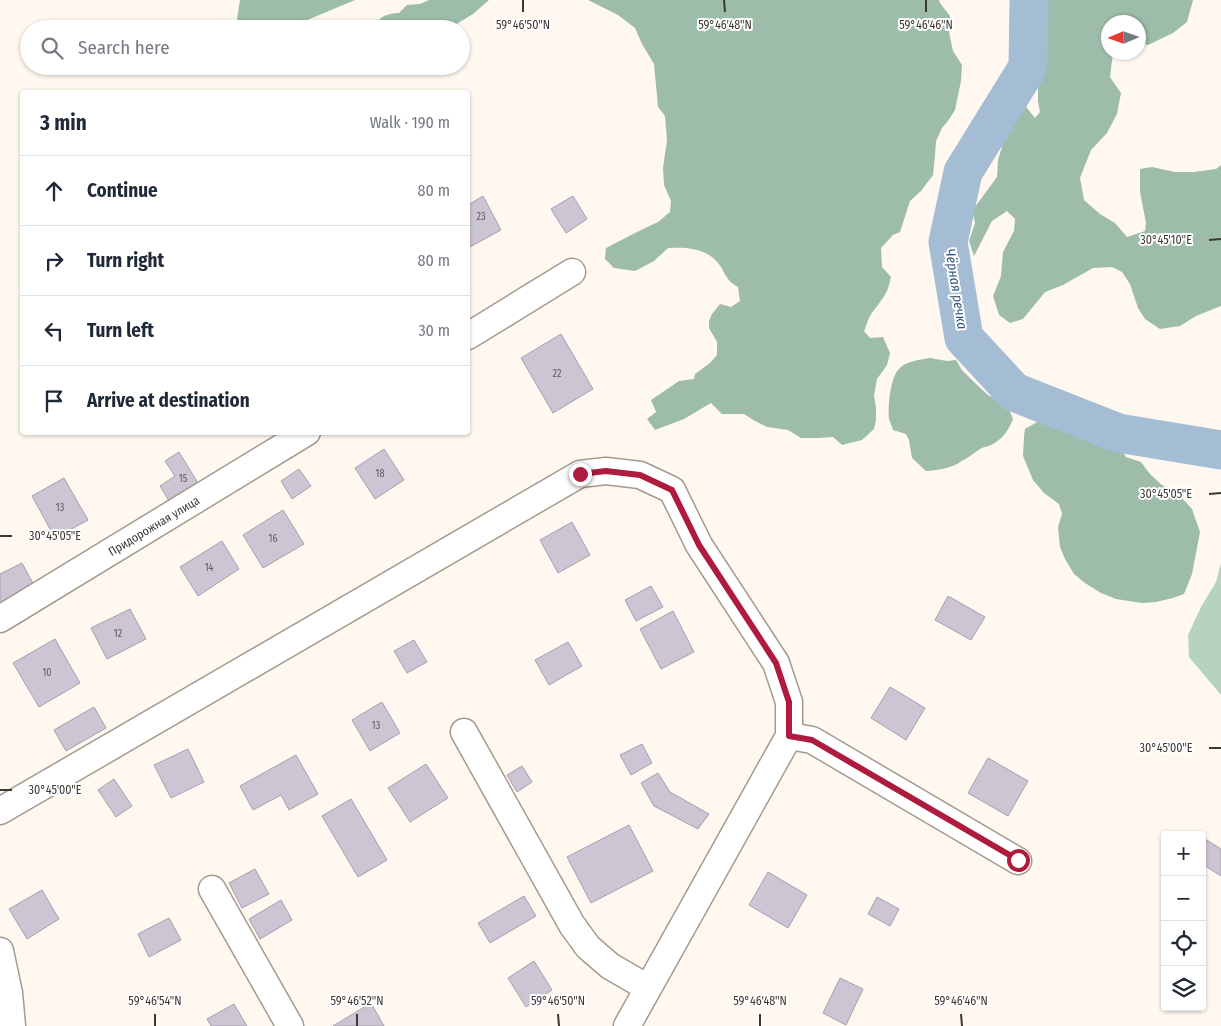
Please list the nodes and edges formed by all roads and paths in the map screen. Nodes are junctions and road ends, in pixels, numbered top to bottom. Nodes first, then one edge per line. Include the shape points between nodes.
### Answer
1 (572, 272) dead end
2 (470, 335) edge
3 (303, 435) edge
4 (0, 619) edge
5 (464, 732) dead end
6 (789, 736) junction
7 (0, 811) edge
8 (1018, 860) dead end
9 (212, 889) dead end
10 (0, 951) edge
11 (648, 988) junction
12 (12, 1026) edge
13 (290, 1026) edge
14 (627, 1026) edge

1 - 2 street
3 - 4 street, Придорожная улица
5 - 11 street via 572,925 588,946 610,966
6 - 7 street via 789,702 776,663 699,545 672,490 640,475 606,471 580,474
6 - 8 street via 812,740
6 - 11 street
9 - 13 street
10 - 12 street
11 - 14 street

